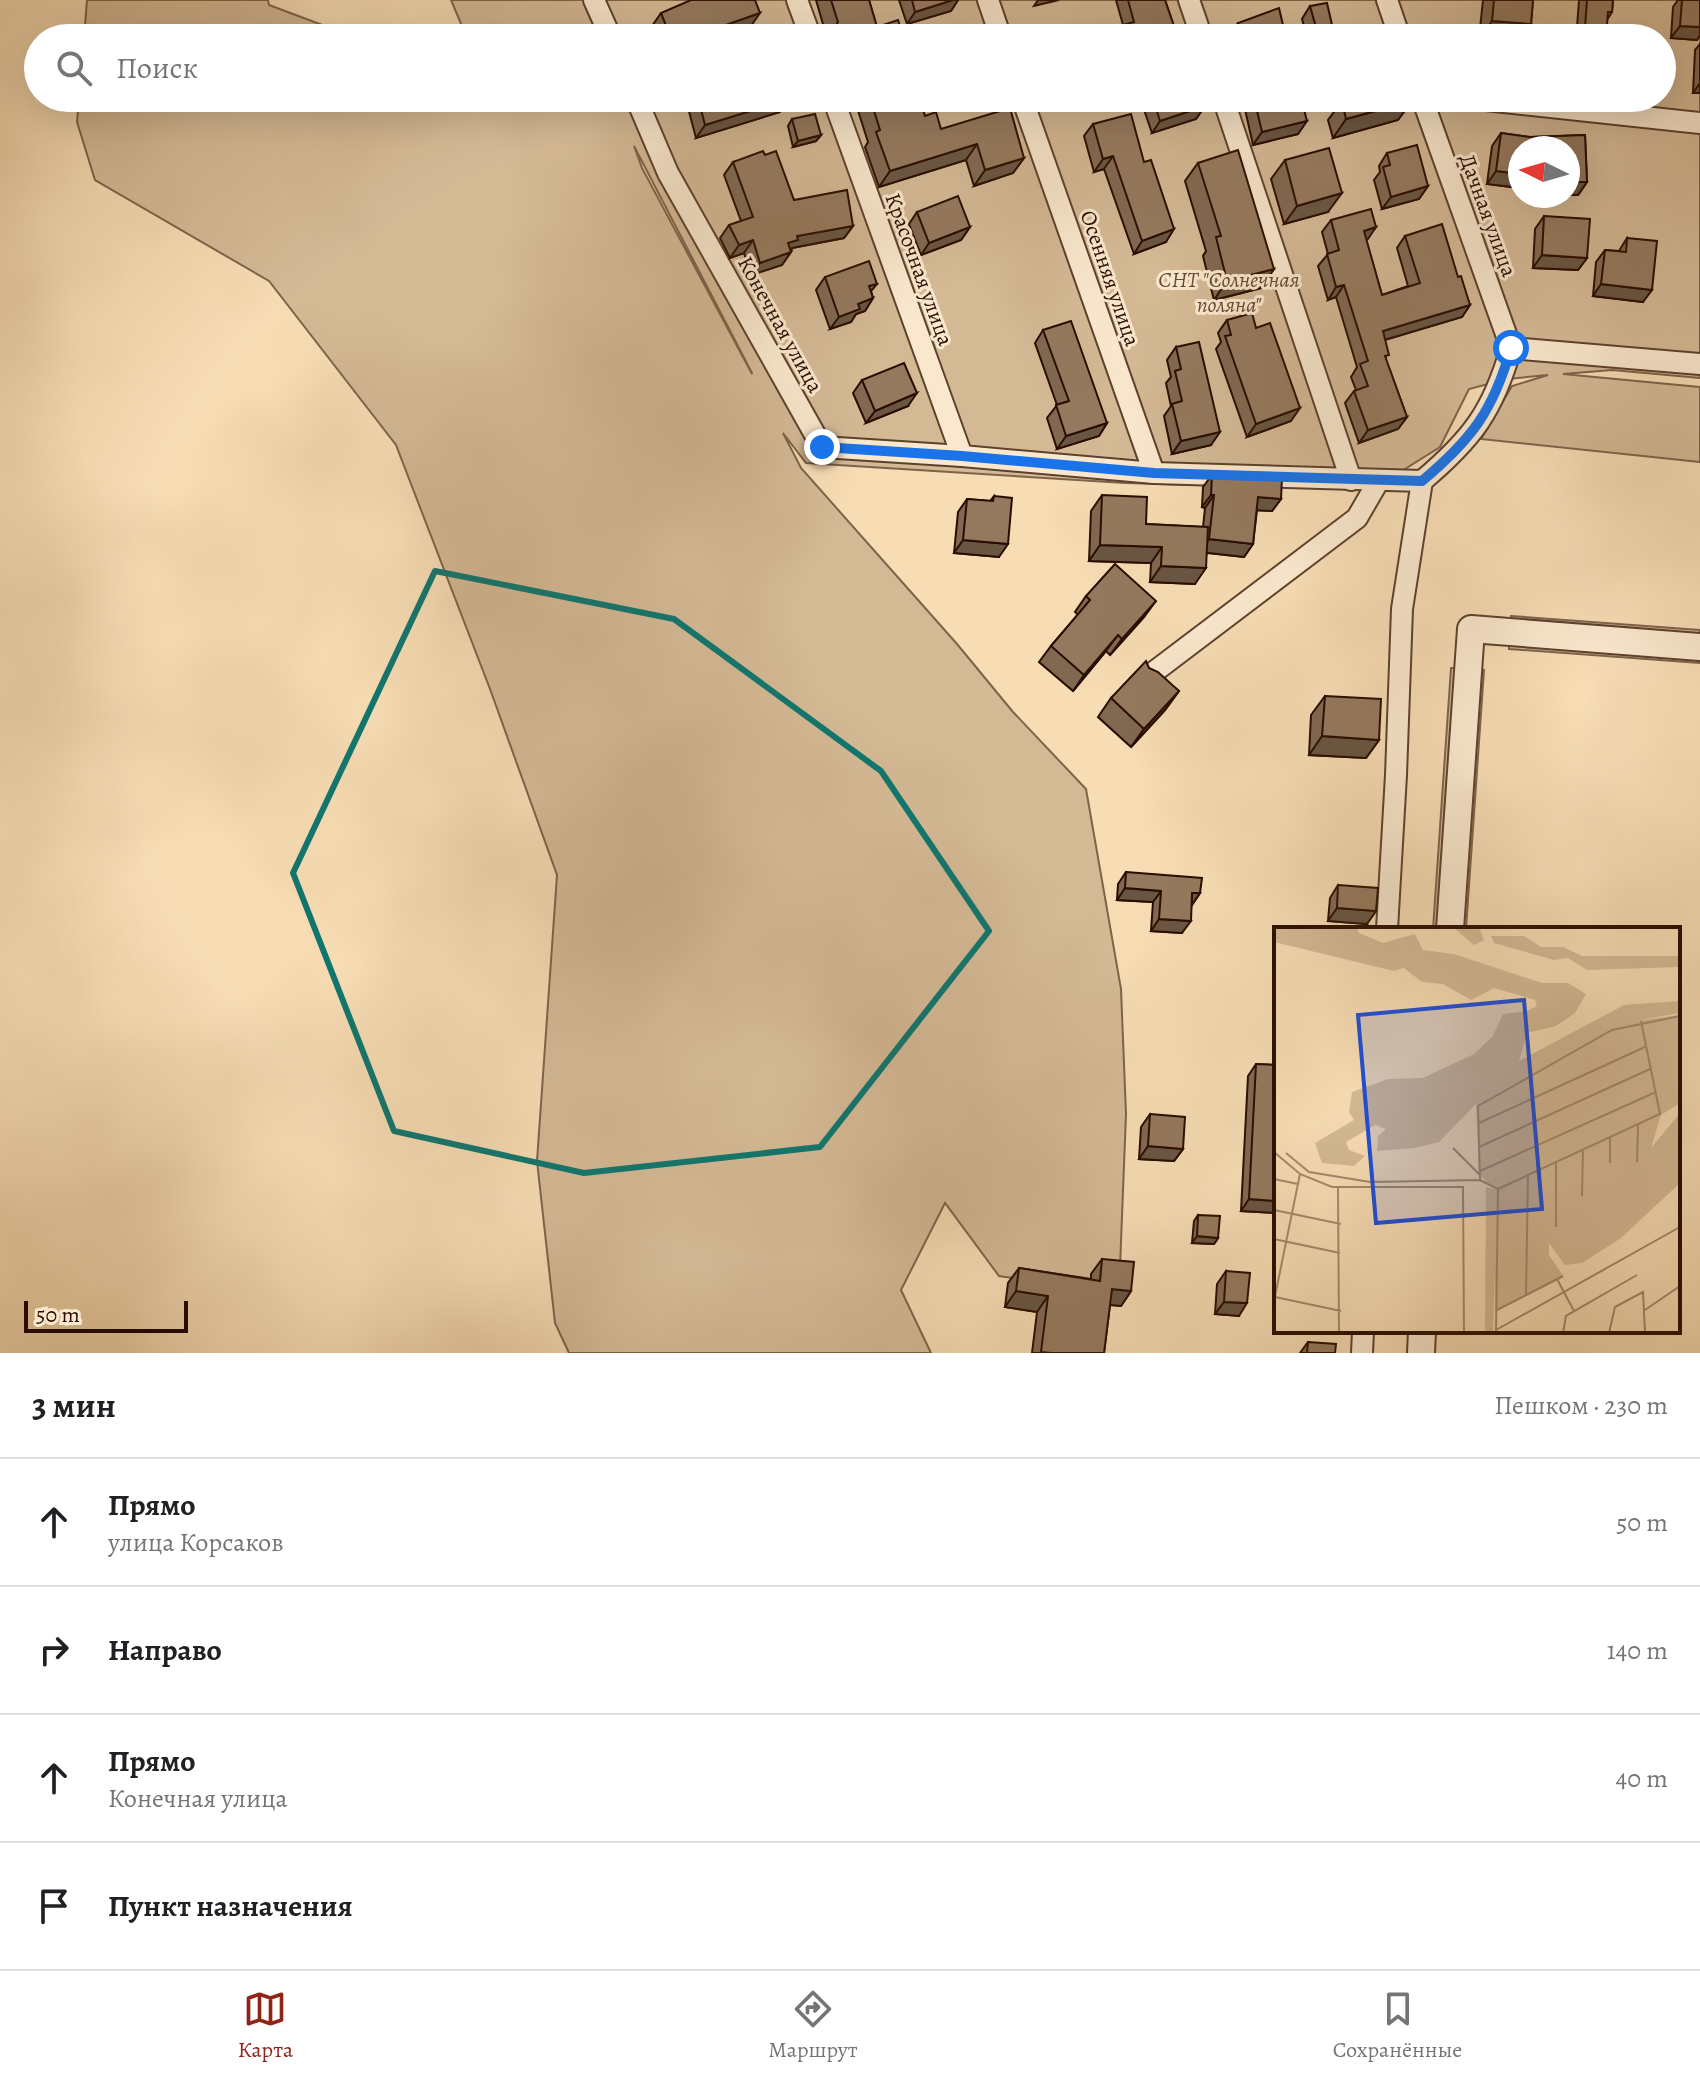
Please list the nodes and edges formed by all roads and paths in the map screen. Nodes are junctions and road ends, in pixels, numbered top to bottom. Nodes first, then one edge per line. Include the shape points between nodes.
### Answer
1 (594, 0) edge
2 (797, 0) edge
3 (988, 0) edge
4 (1189, 0) edge
5 (1387, 0) edge
6 (605, 24) edge
7 (806, 24) edge
8 (996, 24) edge
9 (1197, 24) edge
10 (1395, 24) edge
11 (642, 112) edge
12 (838, 112) edge
13 (1027, 112) edge
14 (1228, 112) edge
15 (1427, 112) edge
16 (1597, 112) edge
17 (1700, 123) edge
18 (1511, 348) junction
19 (1700, 364) edge
20 (962, 456) junction
21 (1154, 473) junction
22 (1351, 480) junction
23 (1379, 480) junction
24 (1422, 481) junction
25 (1700, 647) edge
26 (1146, 678) edge
27 (1387, 927) edge
28 (1450, 927) edge
29 (1363, 1333) edge
30 (1422, 1333) edge
31 (1362, 1353) edge
32 (1421, 1353) edge

1 - 6 street
2 - 7 street
3 - 8 street
4 - 9 street
5 - 10 street
11 - 20 street, Конечная улица via 668,173 822,447
12 - 20 street, Красочная улица
13 - 21 street, Осенняя улица
14 - 22 street
15 - 18 street, Дачная улица
16 - 17 street
18 - 19 street
18 - 24 street via 1491,405 1457,452
20 - 21 street
21 - 22 street
22 - 23 street
23 - 24 street
23 - 26 street via 1357,518
24 - 27 street via 1402,609
25 - 28 street via 1471,629
29 - 31 street
30 - 32 street

